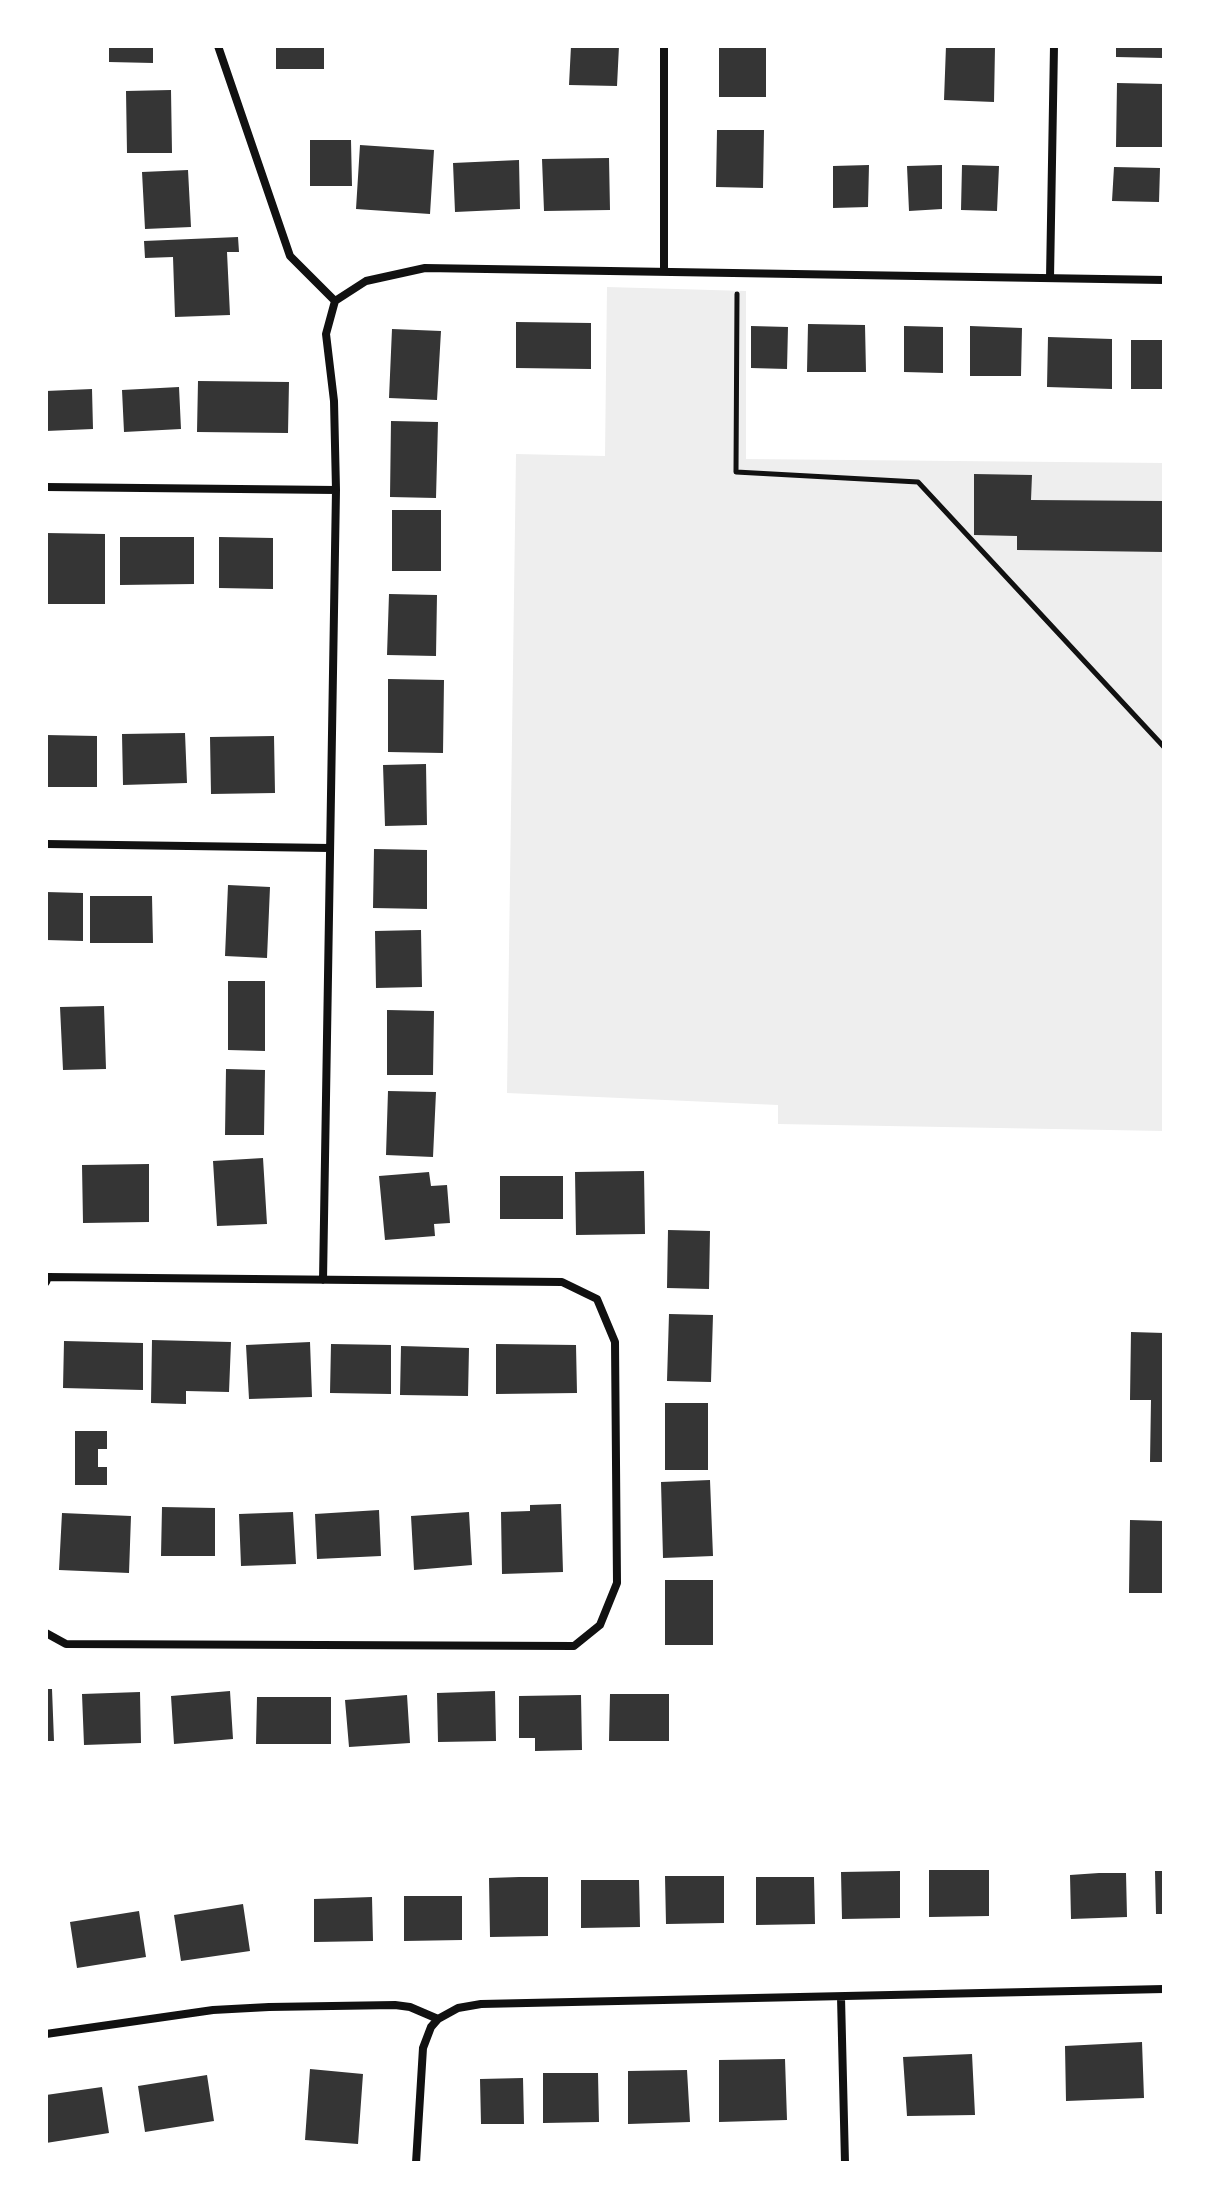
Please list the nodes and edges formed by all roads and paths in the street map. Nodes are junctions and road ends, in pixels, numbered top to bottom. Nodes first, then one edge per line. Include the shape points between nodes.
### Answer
1 (218, 46) edge
2 (664, 46) edge
3 (1054, 46) edge
4 (664, 272) junction
5 (737, 273) junction
6 (1050, 278) junction
7 (1164, 280) edge
8 (335, 301) junction
9 (46, 487) edge
10 (336, 490) junction
11 (1164, 747) edge
12 (46, 844) edge
13 (330, 848) junction
14 (47, 1277) edge
15 (323, 1280) junction
16 (46, 1633) edge
17 (1164, 1989) edge
18 (841, 1997) junction
19 (438, 2019) junction
20 (46, 2034) edge
21 (416, 2163) edge
22 (845, 2163) edge

1 - 8 street via 290,256
2 - 4 street
3 - 6 street
4 - 5 street
4 - 8 street via 425,268 366,281
5 - 6 street
5 - 11 path via 736,472 918,482
6 - 7 street
8 - 10 street via 326,334
9 - 10 street
10 - 13 street
12 - 13 street
13 - 15 street
14 - 15 street
15 - 16 street via 562,1282 597,1299 615,1342 617,1553 617,1583 600,1625 574,1646 66,1644
17 - 18 street
18 - 19 street via 481,2004
18 - 22 street
19 - 20 street via 395,2005 283,2006 213,2010
19 - 21 street via 423,2048

